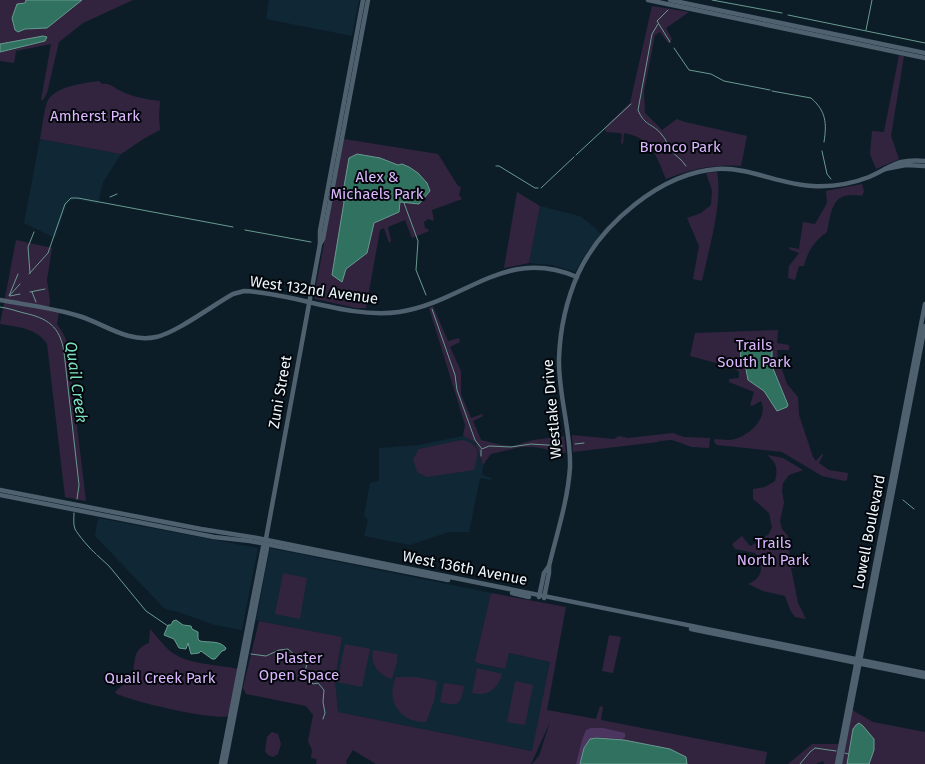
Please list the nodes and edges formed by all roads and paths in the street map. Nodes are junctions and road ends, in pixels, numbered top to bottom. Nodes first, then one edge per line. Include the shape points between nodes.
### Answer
1 (363, 0) edge
2 (368, 0) edge
3 (648, 0) edge
4 (670, 0) edge
5 (925, 53) edge
6 (925, 58) edge
7 (925, 161) edge
8 (925, 166) edge
9 (884, 170) junction
10 (320, 244) junction
11 (577, 277) junction
12 (0, 300) edge
13 (309, 302) junction
14 (925, 304) edge
15 (925, 326) edge
16 (0, 490) edge
17 (0, 495) edge
18 (266, 542) junction
19 (542, 598) junction
20 (858, 662) junction
21 (925, 675) edge
22 (223, 764) edge
23 (838, 764) edge

1 - 10 main road, Zuni Street
2 - 10 main road, Zuni Street
3 - 6 main road
4 - 5 main road
7 - 9 main road, Westlake Drive via 898,162
8 - 9 main road, Westlake Drive via 906,165
9 - 11 main road, Westlake Drive via 853,182 822,186 791,183 734,169 683,176 656,189 613,225 593,249
10 - 13 main road, Zuni Street
11 - 13 main road, West 132nd Avenue via 545,268 514,269 428,304 395,312 365,312
11 - 19 main road, Westlake Drive via 567,307 559,356 570,449 568,483
12 - 13 main road, West 132nd Avenue via 79,316 124,335 140,338 166,334 238,292
13 - 18 main road, Zuni Street
14 - 20 main road, Lowell Boulevard
15 - 20 main road, Lowell Boulevard
16 - 18 main road, West 136th Avenue
17 - 18 main road, West 136th Avenue via 207,535
18 - 19 main road, West 136th Avenue
18 - 22 main road, Zuni Street
19 - 20 main road, West 136th Avenue
20 - 21 main road, West 136th Avenue
20 - 23 main road, Lowell Boulevard

